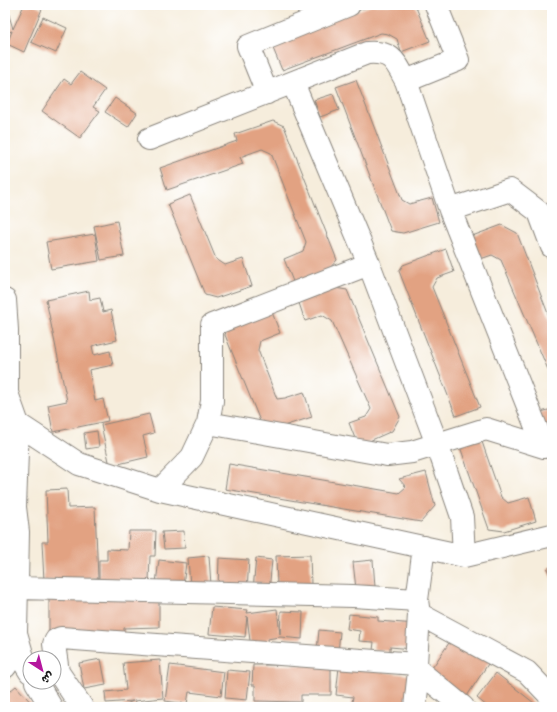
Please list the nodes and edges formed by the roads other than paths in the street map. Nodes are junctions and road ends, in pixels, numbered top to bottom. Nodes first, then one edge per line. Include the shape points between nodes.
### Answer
1 (349, 5) edge
2 (436, 5) edge
3 (406, 81) junction
4 (293, 82) junction
5 (267, 93) junction
6 (149, 139) dead end
7 (450, 210) junction
8 (552, 248) edge
9 (369, 264) junction
10 (5, 300) edge
11 (208, 423) junction
12 (18, 424) junction
13 (437, 444) junction
14 (548, 446) edge
15 (160, 490) junction
16 (11, 527) edge
17 (552, 535) edge
18 (424, 547) junction
19 (464, 556) junction
20 (18, 588) junction
21 (418, 607) junction
22 (15, 663) edge
23 (417, 668) junction
24 (41, 690) edge
25 (552, 698) edge
26 (51, 707) edge
27 (82, 707) edge
28 (415, 707) edge
29 (463, 707) edge

1 - 5 street via 248,46
2 - 3 street via 458,60
3 - 4 street via 396,62 385,54 375,53
3 - 7 street
4 - 5 street
4 - 9 street
5 - 6 street
7 - 8 street via 510,190 539,212
7 - 14 street
9 - 11 street via 212,324 212,401
9 - 13 street
10 - 12 street via 7,393
11 - 13 street via 387,455 412,452
11 - 15 street via 192,457
12 - 15 street via 79,464
12 - 16 street via 15,507
13 - 14 street via 486,429
13 - 19 street via 462,517
15 - 18 street
16 - 20 street
17 - 19 street
18 - 19 street
18 - 21 street
20 - 21 street via 353,596
20 - 22 street
21 - 23 street
21 - 25 street via 527,672
23 - 27 street via 61,638 54,644 58,672
23 - 28 street
23 - 29 street
24 - 26 street

